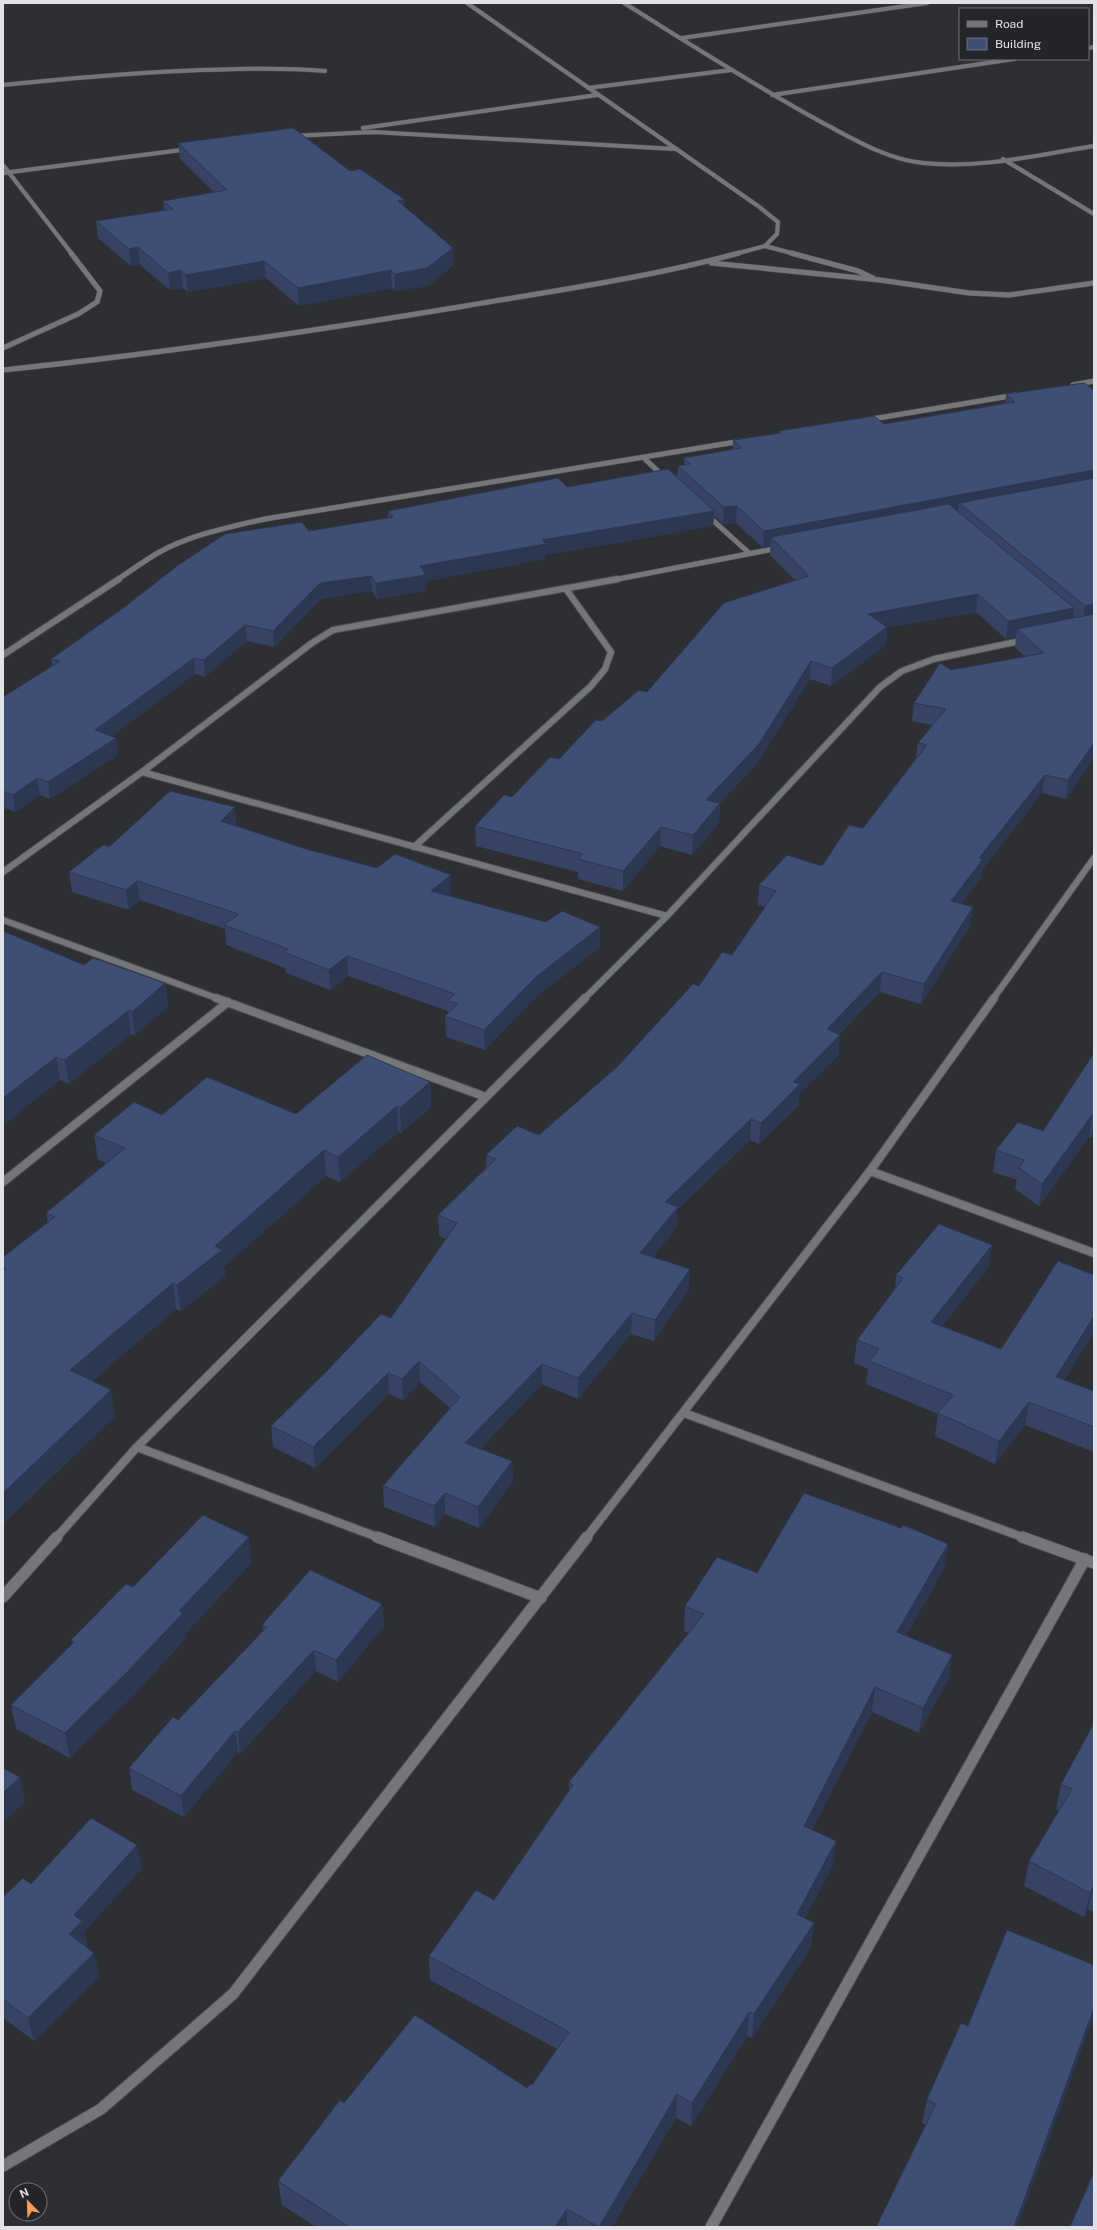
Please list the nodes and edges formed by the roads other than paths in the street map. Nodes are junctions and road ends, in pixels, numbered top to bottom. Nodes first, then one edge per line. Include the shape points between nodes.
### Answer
1 (467, 3) edge
2 (624, 3) edge
3 (927, 3) edge
4 (682, 38) junction
5 (1007, 60) edge
6 (732, 70) junction
7 (325, 71) dead end
8 (3, 85) edge
9 (588, 88) junction
10 (597, 95) junction
11 (772, 95) junction
12 (328, 133) junction
13 (284, 136) edge
14 (1094, 146) edge
15 (198, 147) edge
16 (676, 149) junction
17 (1003, 159) junction
18 (3, 165) edge
19 (9, 172) junction
20 (3, 173) edge
21 (1094, 214) edge
22 (765, 246) junction
23 (706, 262) junction
24 (880, 280) junction
25 (1094, 283) edge
26 (3, 348) edge
27 (3, 370) edge
28 (1094, 381) edge
29 (1071, 385) junction
30 (1063, 387) edge
31 (1077, 390) edge
32 (1025, 393) edge
33 (861, 421) edge
34 (752, 440) edge
35 (644, 458) junction
36 (673, 484) edge
37 (702, 511) edge
38 (788, 546) edge
39 (749, 553) junction
40 (566, 589) junction
41 (1036, 638) edge
42 (3, 655) edge
43 (142, 772) junction
44 (414, 847) junction
45 (1094, 858) edge
46 (3, 872) edge
47 (666, 916) junction
48 (3, 920) edge
49 (228, 1002) junction
50 (486, 1097) junction
51 (870, 1171) junction
52 (3, 1182) edge
53 (1094, 1253) edge
54 (684, 1413) junction
55 (137, 1447) junction
56 (1089, 1561) edge
57 (3, 1597) edge
58 (541, 1598) junction
59 (3, 2166) edge
60 (711, 2227) edge

1 - 9 street
2 - 4 street
3 - 4 street
4 - 6 street
5 - 11 street
6 - 9 street
6 - 11 street
7 - 8 street via 240,69 98,75
9 - 10 street
10 - 12 street
10 - 16 street
11 - 17 street via 888,155 922,163 961,164
12 - 13 street
12 - 16 street via 373,132
14 - 17 street
15 - 19 street
16 - 22 street via 778,222 777,234
17 - 21 street
18 - 19 street
19 - 20 street
19 - 26 street via 100,291 97,302 78,314
22 - 23 street
22 - 24 street via 858,271
23 - 24 street via 835,278
23 - 27 street via 643,276 274,337 103,361
24 - 25 street via 969,293 1009,295
28 - 29 street
29 - 30 street
29 - 31 street
32 - 33 street
34 - 35 street
35 - 36 street
35 - 42 street via 282,515 222,528 184,540 157,554
37 - 39 street
38 - 39 street
39 - 40 street
40 - 43 street via 333,630 312,643
40 - 44 street via 611,652 605,669 591,686
41 - 47 street via 934,659 902,671 880,687
43 - 44 street
43 - 46 street
44 - 47 street
45 - 51 street
47 - 50 street
48 - 49 street
49 - 50 street
49 - 52 street
50 - 55 street
51 - 53 street
51 - 54 street
54 - 56 street
54 - 58 street
55 - 57 street
55 - 58 street
56 - 60 street
58 - 59 street via 233,1994 101,2109

